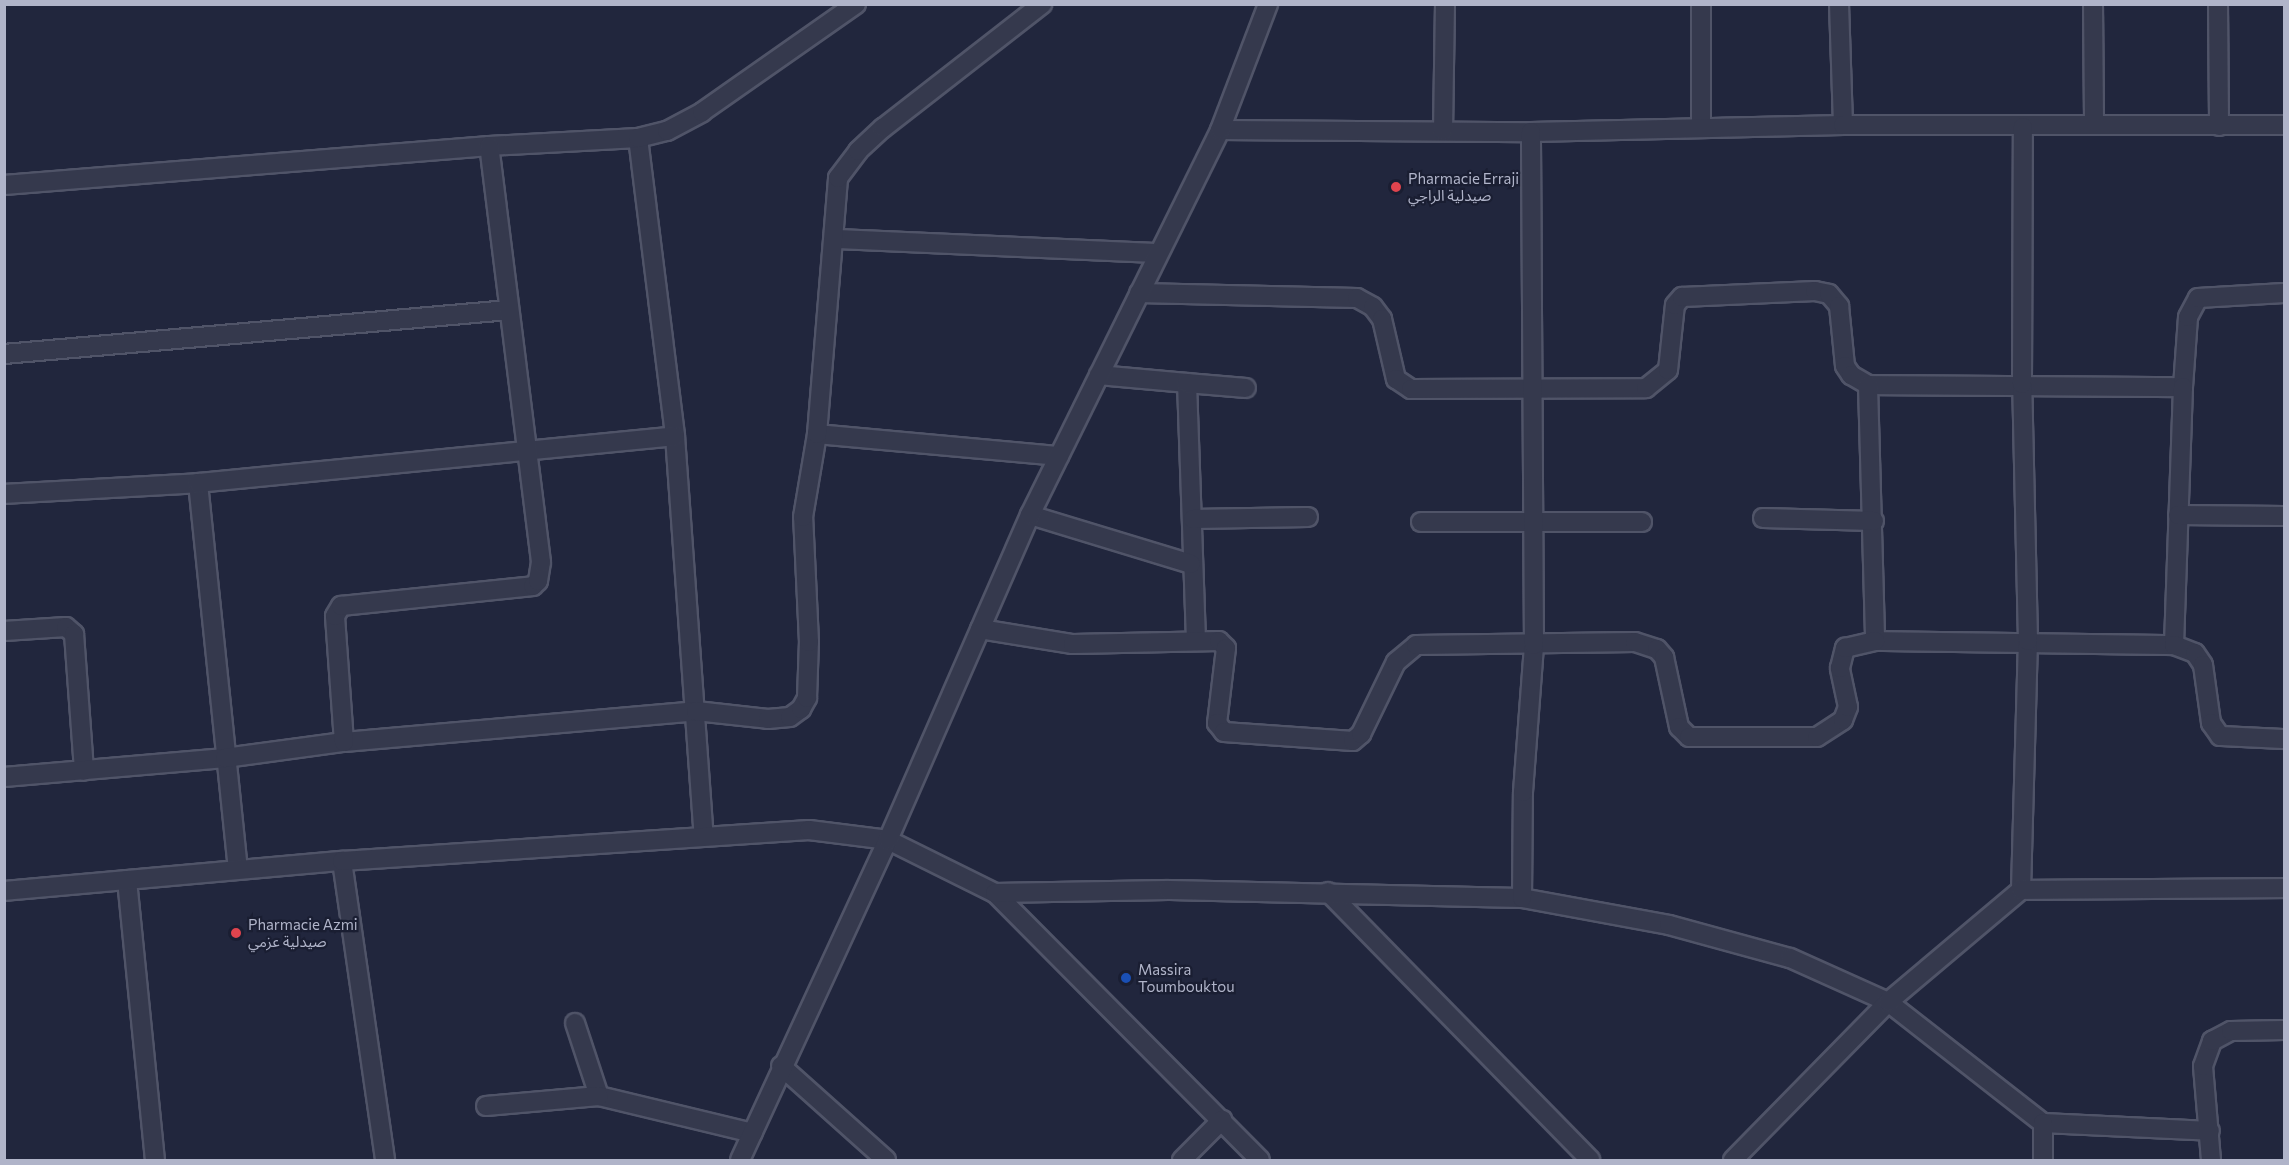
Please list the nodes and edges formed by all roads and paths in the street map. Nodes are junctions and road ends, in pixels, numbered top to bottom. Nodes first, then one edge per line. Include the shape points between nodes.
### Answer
1 (856, 4) edge
2 (1042, 4) edge
3 (1268, 4) edge
4 (1445, 4) edge
5 (1701, 4) edge
6 (1839, 4) edge
7 (2093, 4) edge
8 (2218, 4) edge
9 (1843, 125) junction
10 (2094, 125) junction
11 (2284, 125) edge
12 (2219, 126) junction
13 (2023, 127) junction
14 (1701, 128) junction
15 (1220, 130) junction
16 (1443, 131) junction
17 (1532, 132) junction
18 (638, 138) junction
19 (489, 146) junction
20 (4, 185) edge
21 (836, 239) junction
22 (1158, 253) junction
23 (1139, 293) junction
24 (2284, 293) edge
25 (509, 310) junction
26 (4, 354) edge
27 (1100, 375) junction
28 (1187, 383) junction
29 (2022, 384) junction
30 (1868, 385) junction
31 (1533, 387) junction
32 (2182, 387) junction
33 (1246, 388) dead end
34 (817, 434) junction
35 (675, 436) junction
36 (526, 451) junction
37 (1059, 456) junction
38 (198, 483) junction
39 (4, 494) edge
40 (1030, 515) junction
41 (2178, 515) junction
42 (2284, 516) edge
43 (1308, 517) dead end
44 (1763, 518) dead end
45 (1193, 519) junction
46 (1874, 521) junction
47 (1421, 522) dead end
48 (1534, 522) junction
49 (1642, 522) dead end
50 (1191, 564) junction
51 (980, 629) junction
52 (4, 630) edge
53 (1196, 639) junction
54 (1875, 641) junction
55 (2028, 641) junction
56 (1534, 645) junction
57 (2174, 645) junction
58 (696, 711) junction
59 (2284, 739) edge
60 (344, 742) junction
61 (225, 758) junction
62 (84, 771) junction
63 (4, 777) edge
64 (704, 836) junction
65 (888, 840) junction
66 (342, 861) junction
67 (238, 869) junction
68 (127, 880) junction
69 (2284, 888) edge
70 (2021, 890) junction
71 (4, 891) edge
72 (995, 892) junction
73 (1328, 892) junction
74 (1522, 898) junction
75 (1888, 1002) junction
76 (575, 1023) dead end
77 (2284, 1030) edge
78 (781, 1066) junction
79 (599, 1096) junction
80 (486, 1106) dead end
81 (1222, 1120) junction
82 (2043, 1123) junction
83 (2210, 1131) junction
84 (753, 1133) junction
85 (155, 1161) edge
86 (385, 1161) edge
87 (740, 1161) edge
88 (886, 1161) edge
89 (1182, 1161) edge
90 (1260, 1161) edge
91 (1590, 1161) edge
92 (1732, 1161) edge
93 (2043, 1161) edge
94 (2211, 1161) edge

1 - 18 street via 702,112 667,131
2 - 21 street via 858,151 838,178
3 - 15 street
4 - 16 street
5 - 14 street
6 - 9 street
7 - 10 street
8 - 12 street
9 - 13 street
9 - 14 street
10 - 12 street
10 - 13 street
11 - 12 street
13 - 29 street
14 - 17 street
15 - 16 street
15 - 22 street
16 - 17 street
17 - 31 street
18 - 19 street
18 - 35 street
19 - 20 street
19 - 25 street
21 - 22 street
21 - 34 street
22 - 23 street
23 - 27 street
23 - 31 street via 1357,297 1382,319 1396,379 1403,386
24 - 32 street via 2198,298 2188,317
25 - 26 street
25 - 36 street
27 - 28 street
27 - 37 street
28 - 33 street
28 - 45 street
29 - 30 street
29 - 32 street
29 - 55 street
30 - 31 street via 1851,375 1845,366 1839,306 1829,294 1815,291 1686,296 1675,305 1668,370 1646,388
30 - 46 street
31 - 48 street
32 - 41 street
34 - 37 street
34 - 58 street via 803,517 807,698 790,717 768,719
35 - 36 street
35 - 58 street
36 - 38 street
36 - 60 street via 541,562 538,581 533,586 341,606 335,616
37 - 40 street
38 - 39 street
38 - 61 street
40 - 50 street
40 - 51 street
41 - 42 street
41 - 57 street
43 - 45 street
44 - 46 street
45 - 50 street
46 - 54 street
47 - 48 street
48 - 49 street
48 - 56 street
50 - 53 street
51 - 53 street via 1073,644
51 - 65 street
52 - 62 street via 66,627 74,634
53 - 56 street via 1219,641 1226,648 1217,723 1224,732 1353,741 1361,734 1396,662 1408,647
54 - 55 street
54 - 56 street via 1845,648 1840,668 1848,707 1844,720 1817,737 1689,737 1681,733 1664,657 1657,649 1635,642
55 - 57 street
55 - 70 street
56 - 74 street via 1523,792
57 - 59 street via 2195,653 2203,665 2211,723 2220,736
58 - 60 street
58 - 64 street
60 - 61 street
61 - 62 street
61 - 67 street
62 - 63 street
64 - 65 street via 809,830
64 - 66 street
65 - 72 street
65 - 78 street
66 - 67 street
66 - 86 street
67 - 68 street
68 - 71 street
68 - 85 street
69 - 70 street
70 - 75 street
72 - 73 street
72 - 81 street
73 - 74 street
73 - 91 street
74 - 75 street via 1669,924 1790,958
75 - 82 street
75 - 92 street
76 - 79 street
77 - 83 street via 2231,1031 2212,1041 2203,1066
78 - 84 street
78 - 88 street
79 - 80 street
79 - 84 street
81 - 89 street
81 - 90 street
82 - 83 street
82 - 93 street
83 - 94 street
84 - 87 street

